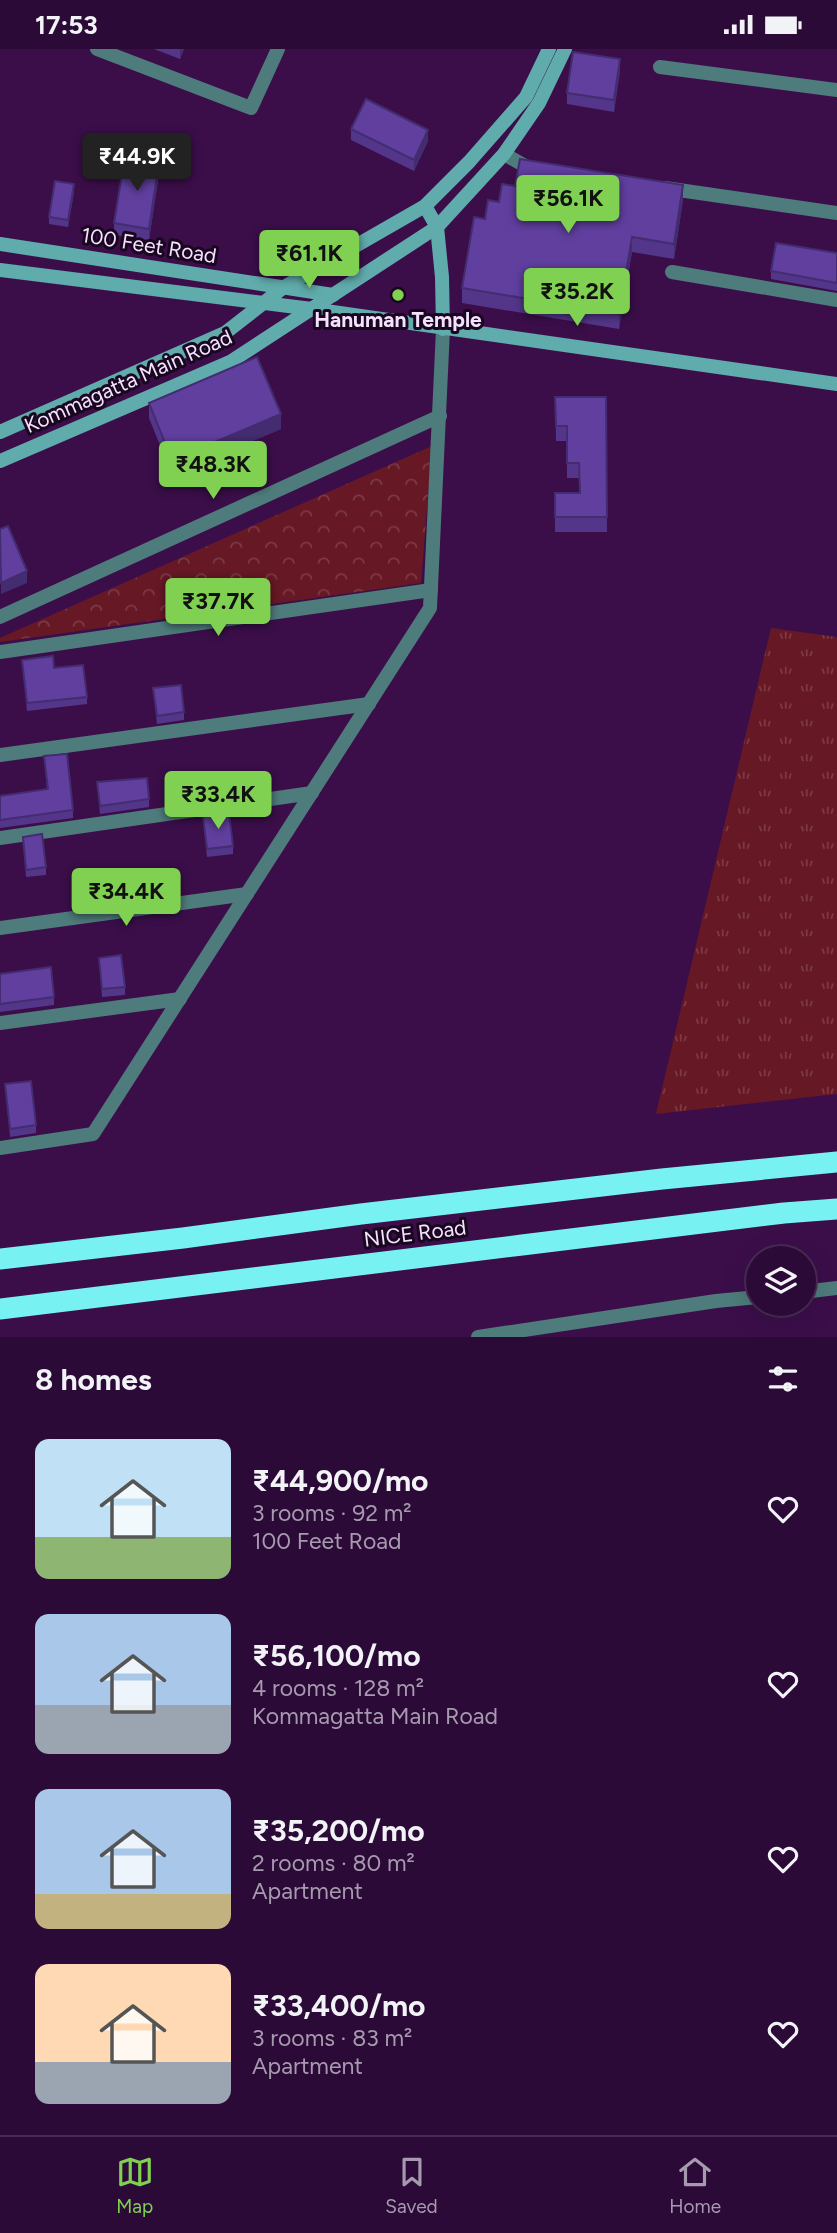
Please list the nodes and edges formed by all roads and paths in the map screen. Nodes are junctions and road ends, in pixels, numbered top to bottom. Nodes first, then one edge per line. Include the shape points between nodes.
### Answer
1 (97, 49) edge
2 (278, 49) edge
3 (549, 49) edge
4 (565, 49) edge
5 (660, 67) dead end
6 (837, 90) edge
7 (504, 154) junction
8 (554, 171) edge
9 (648, 185) edge
10 (425, 206) junction
11 (837, 213) edge
12 (437, 227) junction
13 (0, 244) edge
14 (0, 269) edge
15 (672, 272) dead end
16 (284, 287) junction
17 (333, 295) junction
18 (837, 299) edge
19 (263, 303) junction
20 (312, 309) junction
21 (443, 329) junction
22 (837, 384) edge
23 (440, 416) junction
24 (0, 432) edge
25 (0, 461) edge
26 (431, 590) junction
27 (0, 617) edge
28 (0, 652) edge
29 (369, 704) junction
30 (0, 755) edge
31 (312, 793) junction
32 (0, 838) edge
33 (247, 894) junction
34 (0, 928) edge
35 (180, 999) junction
36 (0, 1023) edge
37 (0, 1149) edge
38 (837, 1162) edge
39 (837, 1209) edge
40 (0, 1259) edge
41 (837, 1288) edge
42 (816, 1290) edge
43 (746, 1298) edge
44 (0, 1309) edge
45 (478, 1337) edge

1 - 2 street via 251,108
3 - 10 main road, Kommagatta Main Road via 526,97
4 - 7 main road, Kommagatta Main Road via 539,103
5 - 6 street
7 - 8 street via 527,167
7 - 12 main road, Kommagatta Main Road
9 - 11 street
10 - 12 main road
10 - 16 main road, Kommagatta Main Road
12 - 17 main road, Kommagatta Main Road
12 - 21 main road
13 - 16 main road, 100 Feet Road
14 - 19 main road, 100 Feet Road
15 - 18 street
16 - 17 main road, 100 Feet Road
16 - 19 main road, Kommagatta Main Road
17 - 20 main road, Kommagatta Main Road
19 - 20 main road, 100 Feet Road
19 - 24 main road, Kommagatta Main Road via 225,333
20 - 21 main road, 100 Feet Road
20 - 25 main road, Kommagatta Main Road via 230,362
21 - 22 main road, 100 Feet Road
21 - 23 street
23 - 26 street
23 - 27 street
26 - 28 street
26 - 29 street via 430,608
29 - 30 street
29 - 31 street
31 - 32 street
31 - 33 street
33 - 34 street
33 - 35 street
35 - 36 street
35 - 37 street via 93,1135
38 - 40 highway, NICE Road
39 - 44 highway, NICE Road
41 - 42 street
43 - 45 street

